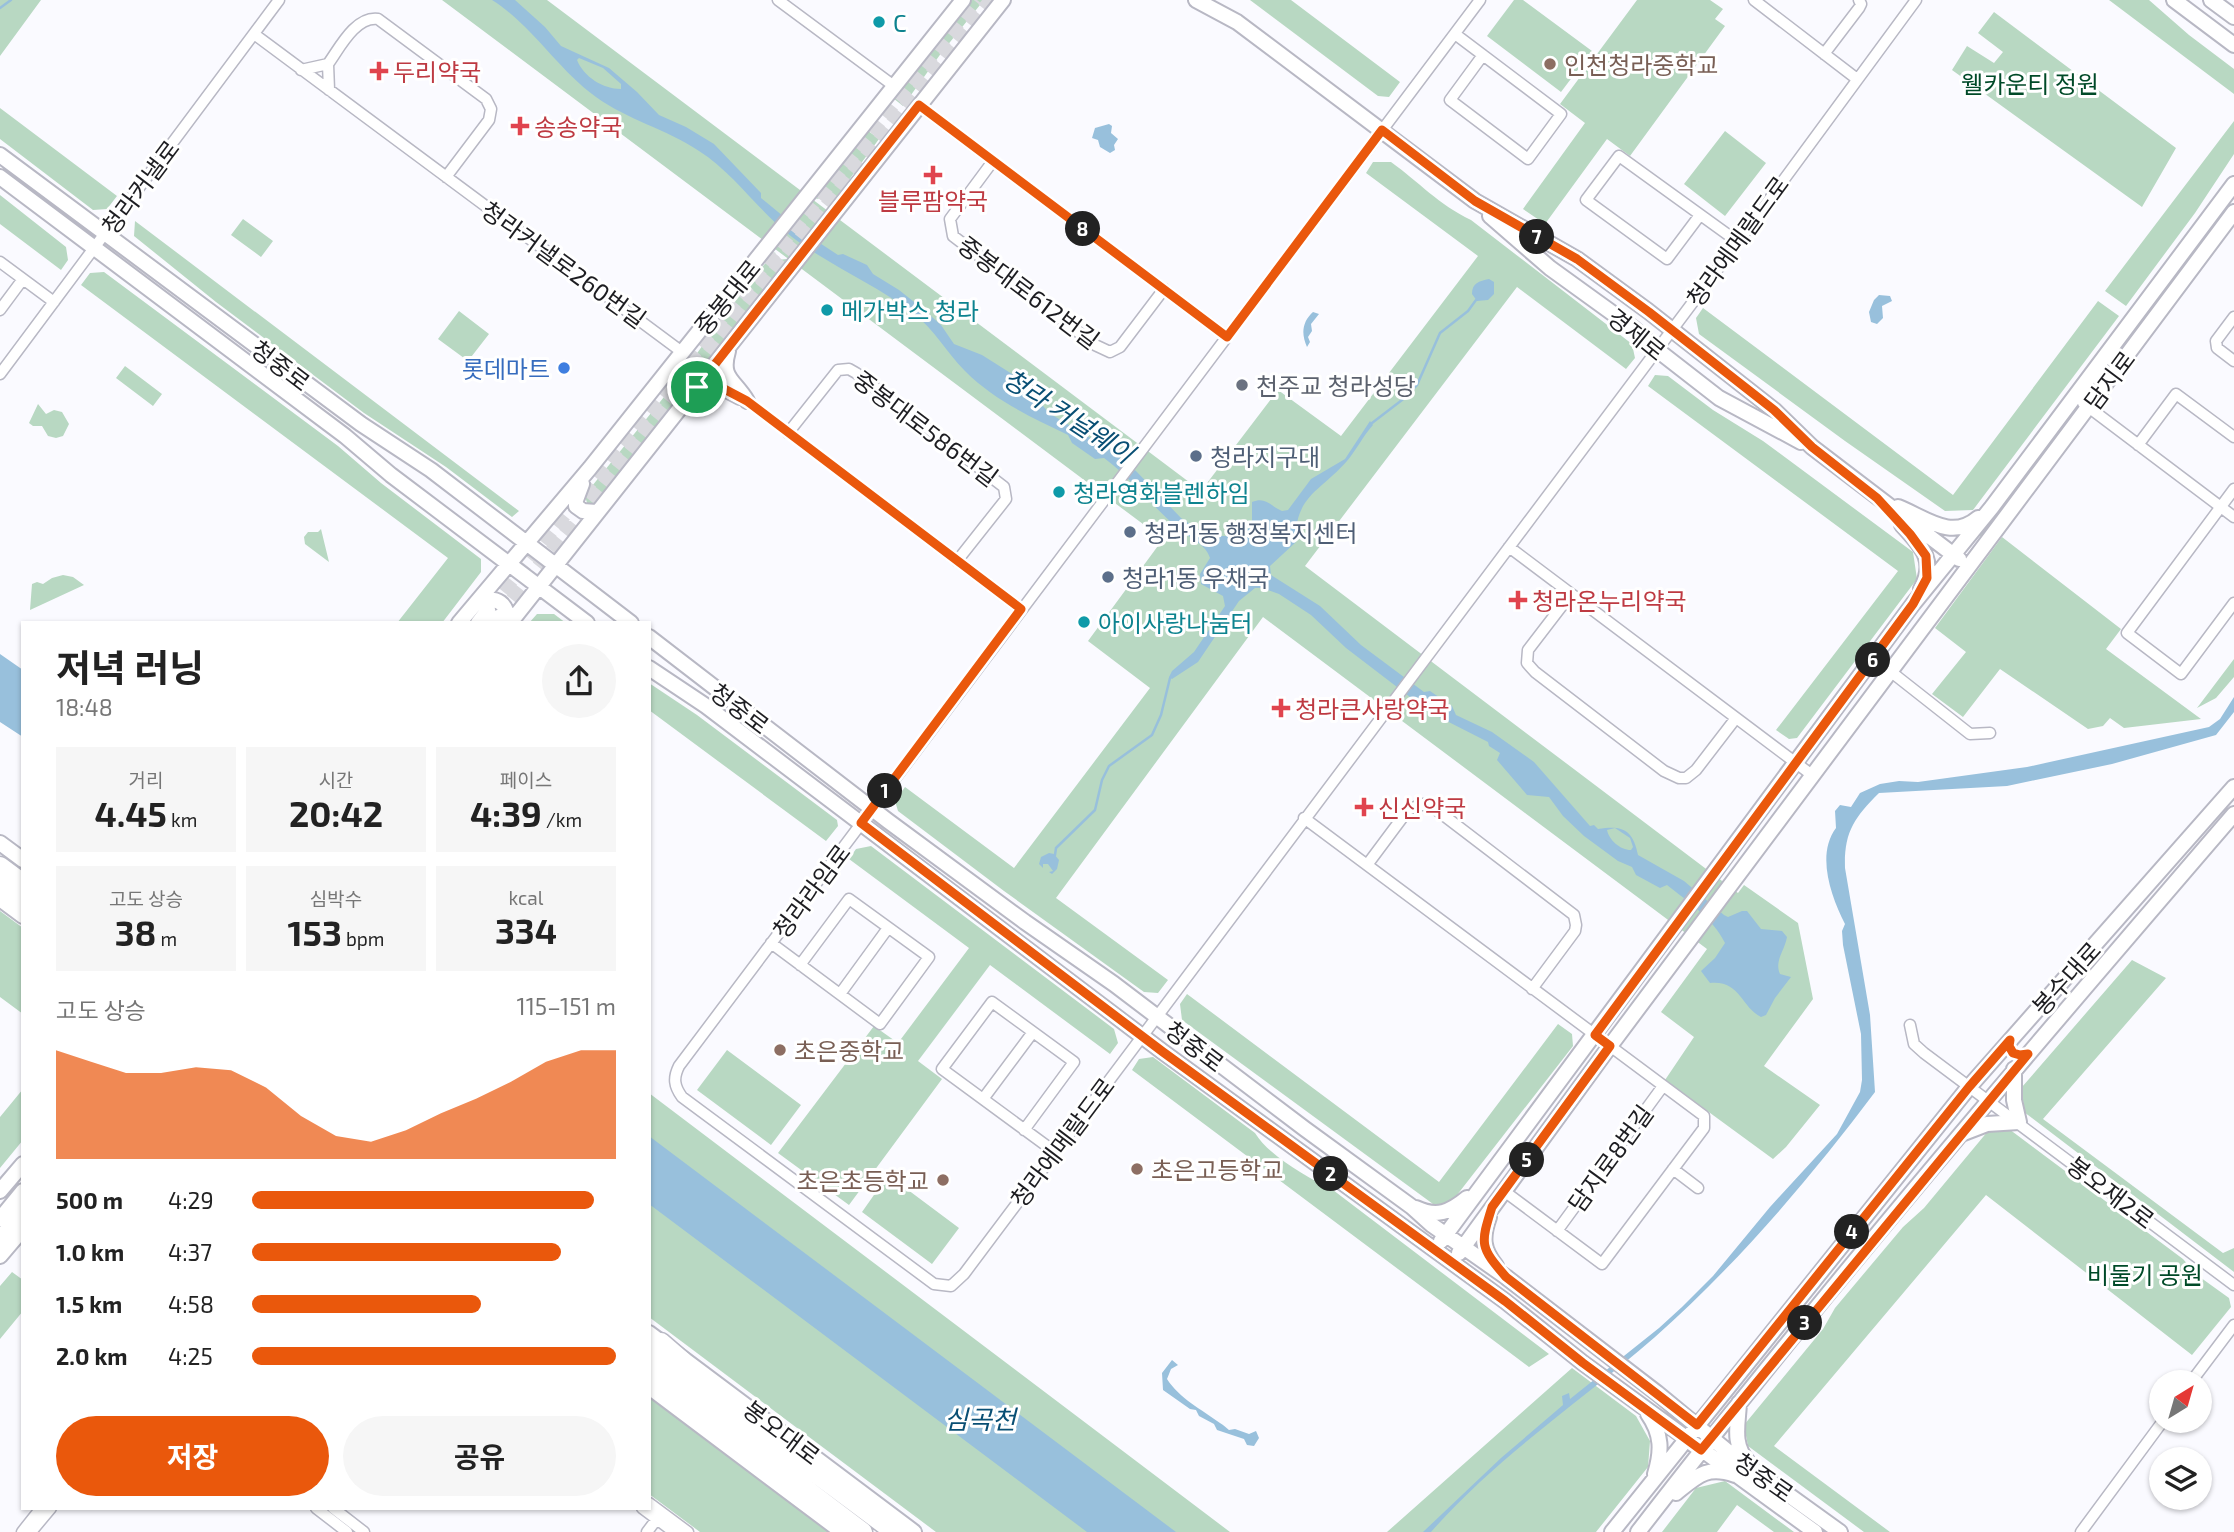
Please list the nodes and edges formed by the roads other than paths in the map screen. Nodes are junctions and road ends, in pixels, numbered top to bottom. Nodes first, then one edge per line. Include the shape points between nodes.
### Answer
1 (279, 0) edge
2 (778, 0) edge
3 (963, 0) edge
4 (1003, 0) edge
5 (1196, 0) edge
6 (1220, 0) edge
7 (1480, 0) edge
8 (1754, 0) edge
9 (1860, 0) edge
10 (1916, 0) edge
11 (2174, 0) edge
12 (2211, 0) edge
13 (2234, 17) edge
14 (1237, 22) junction
15 (254, 34) junction
16 (1455, 34) junction
17 (2234, 45) edge
18 (1824, 54) junction
19 (1483, 55) junction
20 (328, 64) junction
21 (301, 70) junction
22 (1857, 79) junction
23 (894, 86) junction
24 (329, 90) junction
25 (919, 105) junction
26 (1382, 130) junction
27 (0, 155) edge
28 (993, 161) junction
29 (0, 177) edge
30 (446, 177) junction
31 (2234, 184) edge
32 (1475, 201) junction
33 (1700, 215) junction
34 (2231, 222) edge
35 (105, 234) junction
36 (1738, 242) junction
37 (94, 248) junction
38 (0, 262) edge
39 (23, 279) junction
40 (1164, 289) junction
41 (54, 302) junction
42 (0, 310) edge
43 (2234, 317) edge
44 (1671, 330) junction
45 (1227, 337) junction
46 (729, 347) junction
47 (1656, 349) junction
48 (682, 352) junction
49 (2234, 360) edge
50 (0, 374) edge
51 (697, 387) junction
52 (2075, 397) junction
53 (747, 401) junction
54 (2088, 407) junction
55 (788, 433) junction
56 (2234, 437) edge
57 (2138, 445) junction
58 (1812, 447) junction
59 (590, 468) junction
60 (2234, 489) edge
61 (1877, 498) junction
62 (1992, 507) junction
63 (2221, 507) junction
64 (596, 512) junction
65 (2234, 517) edge
66 (527, 543) junction
67 (1509, 547) junction
68 (1953, 555) junction
69 (957, 561) junction
70 (508, 564) junction
71 (555, 565) junction
72 (1968, 566) junction
73 (538, 587) junction
74 (1571, 594) junction
75 (2234, 603) edge
76 (1913, 604) junction
77 (1021, 609) junction
78 (496, 616) edge
79 (470, 621) edge
80 (584, 621) edge
81 (628, 621) edge
82 (651, 639) edge
83 (651, 669) edge
84 (1889, 671) junction
85 (1736, 718) junction
86 (1990, 733) dead end
87 (1797, 764) junction
88 (1812, 775) junction
89 (2234, 787) edge
90 (872, 808) junction
91 (2234, 814) edge
92 (1304, 818) junction
93 (861, 823) junction
94 (0, 843) edge
95 (21, 859) edge
96 (1367, 865) junction
97 (0, 866) edge
98 (21, 882) edge
99 (0, 883) edge
100 (0, 899) edge
101 (21, 899) edge
102 (21, 915) edge
103 (888, 928) junction
104 (771, 943) junction
105 (800, 965) junction
106 (1532, 989) junction
107 (840, 994) junction
108 (1156, 1017) junction
109 (1910, 1025) dead end
110 (1033, 1032) junction
111 (1143, 1035) junction
112 (1595, 1035) junction
113 (2010, 1040) junction
114 (1610, 1046) junction
115 (2028, 1054) junction
116 (2014, 1069) junction
117 (675, 1082) joint
118 (1663, 1086) junction
119 (1969, 1087) junction
120 (983, 1099) junction
121 (1988, 1100) junction
122 (2018, 1122) junction
123 (1024, 1130) junction
124 (1931, 1133) junction
125 (1960, 1134) junction
126 (1947, 1149) junction
127 (1055, 1152) junction
128 (21, 1166) edge
129 (1673, 1170) junction
130 (1698, 1188) dead end
131 (0, 1191) edge
132 (1504, 1191) junction
133 (21, 1193) edge
134 (1478, 1193) junction
135 (1412, 1207) junction
136 (1492, 1207) junction
137 (21, 1212) edge
138 (0, 1219) edge
139 (21, 1231) edge
140 (1557, 1231) junction
141 (1445, 1235) junction
142 (0, 1238) edge
143 (1463, 1248) junction
144 (1435, 1250) junction
145 (0, 1256) edge
146 (1452, 1263) junction
147 (1506, 1277) junction
148 (2234, 1285) edge
149 (2234, 1325) edge
150 (653, 1341) edge
151 (2200, 1370) edge
152 (651, 1371) edge
153 (651, 1387) edge
154 (651, 1388) edge
155 (1739, 1403) junction
156 (1643, 1408) junction
157 (1697, 1425) junction
158 (2154, 1433) edge
159 (1712, 1437) junction
160 (1686, 1439) junction
161 (1701, 1450) junction
162 (797, 1470) junction
163 (1746, 1472) junction
164 (1650, 1484) junction
165 (829, 1494) junction
166 (651, 1506) edge
167 (1658, 1506) junction
168 (40, 1510) edge
169 (49, 1510) edge
170 (319, 1510) edge
171 (336, 1510) edge
172 (645, 1510) edge
173 (662, 1521) edge
174 (30, 1530) edge
175 (347, 1532) edge
176 (364, 1532) edge
177 (647, 1532) edge
178 (674, 1532) edge
179 (688, 1532) edge
180 (842, 1532) edge
181 (861, 1532) edge
182 (894, 1532) edge
183 (903, 1532) edge
184 (914, 1532) edge
185 (1612, 1532) edge
186 (1638, 1532) edge
187 (1815, 1532) edge
188 (1840, 1532) edge
189 (2081, 1532) edge

1 - 15 street, 청라커낼로
2 - 23 street
3 - 23 main road, 중봉대로
4 - 25 main road, 중봉대로
5 - 14 main road, 경제로
6 - 14 main road, 경제로
7 - 16 street
8 - 18 street
9 - 18 street via 1859,8
10 - 22 street, 청라에메랄드로
11 - 17 main road
12 - 13 main road
14 - 26 main road, 경제로
15 - 21 street, 청라커낼로260번길
15 - 35 street, 청라커낼로
16 - 19 street
16 - 26 street
18 - 22 street
19 - 19 street via 1561,114 1528,159 1450,100
20 - 21 street
20 - 24 street
20 - 30 street via 359,25 377,19 485,99 491,110 489,120
21 - 24 street, 청라커낼로260번길
22 - 36 street, 청라에메랄드로
23 - 48 main road, 중봉대로
24 - 30 street, 청라커낼로260번길
25 - 28 street
25 - 46 main road, 중봉대로
26 - 32 main road, 경제로
26 - 45 street
27 - 35 main road, 청중로
28 - 40 street
28 - 40 street, 중봉대로612번길 via 950,219 953,236 1095,345 1110,352 1120,347
29 - 37 main road, 청중로
30 - 48 street, 청라커낼로260번길
31 - 52 main road
32 - 44 main road, 경제로 via 1577,259
32 - 47 main road, 경제로 via 1550,268
33 - 33 street via 1619,156 1586,200 1667,259
33 - 36 street
34 - 54 main road, 담지로
35 - 37 street, 청라커낼로
35 - 66 main road, 청중로
36 - 44 street, 청라에메랄드로
37 - 41 street, 청라커낼로
37 - 70 main road, 청중로
38 - 39 street
39 - 41 street
39 - 42 street
40 - 45 street
41 - 50 street, 청라커낼로
43 - 49 street via 2217,348
44 - 47 street, 청라에메랄드로
44 - 58 main road, 경제로 via 1774,410
45 - 77 street, 청라라임로
46 - 51 main road, 중봉대로
46 - 53 main road via 724,369
47 - 58 main road, 경제로 via 1719,398
47 - 67 street, 청라에메랄드로
48 - 59 main road, 중봉대로
51 - 53 main road via 711,382
51 - 64 main road, 중봉대로
52 - 54 street
52 - 62 main road
53 - 55 street
54 - 57 street
54 - 72 main road, 담지로
55 - 69 street
55 - 69 street, 중봉대로586번길 via 838,370 856,373 1004,487 1006,499
56 - 57 street via 2176,394
57 - 63 street
58 - 61 main road, 경제로
59 - 64 main road via 576,506
59 - 66 main road, 중봉대로
60 - 63 street
61 - 62 main road via 1955,529 1968,526
61 - 68 main road, 경제로
61 - 76 main road via 1926,556 1927,578
62 - 68 main road
63 - 65 street
63 - 75 street via 2127,634 2181,674
64 - 71 main road, 중봉대로
66 - 70 main road, 중봉대로
66 - 71 main road, 청중로
67 - 74 street
67 - 92 street, 청라에메랄드로
68 - 72 main road, 경제로
68 - 76 main road
69 - 77 street
70 - 73 main road, 청중로
70 - 78 main road, 중봉대로
71 - 73 main road, 중봉대로
71 - 81 main road, 청중로
72 - 84 main road
73 - 78 main road, 중봉대로
73 - 80 main road, 청중로
74 - 85 street
74 - 85 street via 1528,650 1527,663 1664,771 1679,778 1692,775
76 - 87 main road
77 - 90 street, 청라라임로
78 - 79 main road, 중봉대로
82 - 90 main road, 청중로
83 - 93 main road, 청중로
84 - 86 street via 1970,734
84 - 88 main road
85 - 87 street
87 - 88 street
87 - 112 main road
88 - 114 main road
89 - 113 main road, 봉수대로
90 - 93 street, 청라라임로
90 - 108 main road, 청중로
91 - 115 main road, 봉수대로
92 - 96 street
92 - 108 street, 청라에메랄드로
93 - 104 street, 청라라임로
93 - 111 main road, 청중로
94 - 95 main road
96 - 106 street
96 - 106 street via 1408,810 1422,804 1434,808 1574,915 1575,931
97 - 98 highway
99 - 101 highway
100 - 102 main road
103 - 105 street via 849,899
103 - 107 street
103 - 107 street via 929,957 880,1024
104 - 105 street
104 - 117 street, 청라라임로 via 679,1066
105 - 107 street
106 - 112 street
108 - 111 street, 청라에메랄드로
108 - 135 main road, 청중로
109 - 119 street, 봉오재2로 via 1914,1044
110 - 120 street
110 - 120 street via 992,1002 949,1059 942,1069
110 - 123 street via 1074,1062
111 - 127 street, 청라에메랄드로
111 - 144 main road, 청중로
112 - 114 street
112 - 134 main road
113 - 115 main road via 2013,1053
113 - 119 main road, 봉수대로
114 - 118 street
114 - 132 main road
115 - 116 main road, 봉수대로
116 - 121 main road, 봉수대로
116 - 122 main road
117 - 127 street, 청라에메랄드로 via 682,1097 941,1287 951,1286 964,1274
118 - 129 street via 1704,1116 1704,1128
118 - 140 street, 담지로8번길
119 - 121 street, 봉오재2로
119 - 124 main road, 봉수대로
120 - 123 street
121 - 122 street, 봉오재2로
121 - 125 main road, 봉수대로
122 - 125 main road via 1987,1124
122 - 148 street, 봉오재2로
123 - 127 street
124 - 126 main road via 1947,1132
124 - 157 main road, 봉수대로
125 - 126 main road, 봉수대로
126 - 155 main road, 봉수대로
128 - 131 main road
129 - 130 street
129 - 140 street, 담지로8번길 via 1602,1264
132 - 136 main road
132 - 140 street, 담지로8번길
133 - 138 main road
134 - 135 main road via 1439,1214
134 - 141 main road
135 - 141 main road, 청중로
136 - 143 main road
136 - 147 main road via 1483,1245
137 - 142 main road
139 - 145 main road
141 - 143 main road, 청중로
141 - 144 main road
143 - 146 main road
143 - 147 main road, 청중로
144 - 146 main road, 청중로
146 - 156 main road, 청중로
147 - 157 main road, 청중로
149 - 151 street
150 - 162 highway, 봉오대로
150 - 184 main road, 봉오대로
152 - 162 highway, 봉오대로
153 - 162 highway
154 - 180 main road, 봉오대로
155 - 159 main road, 봉수대로
155 - 163 main road via 1736,1432
156 - 160 main road, 청중로
156 - 164 main road via 1661,1445
157 - 159 main road, 청중로
157 - 160 main road, 봉수대로
158 - 189 street
159 - 161 main road, 봉수대로
159 - 163 main road, 청중로
160 - 161 main road, 청중로
160 - 164 main road, 봉수대로
161 - 163 main road, 청중로
161 - 167 main road, 봉수대로
162 - 165 highway, 봉오대로
163 - 167 main road via 1700,1474
163 - 187 main road, 청중로
163 - 188 main road, 청중로
164 - 185 main road, 봉수대로
165 - 181 highway, 봉오대로
165 - 182 highway, 봉오대로
165 - 183 highway
166 - 173 street
167 - 186 main road, 봉수대로
168 - 174 street
169 - 174 street
170 - 175 street
171 - 176 street
172 - 173 street
173 - 177 street
173 - 178 street
173 - 179 street

